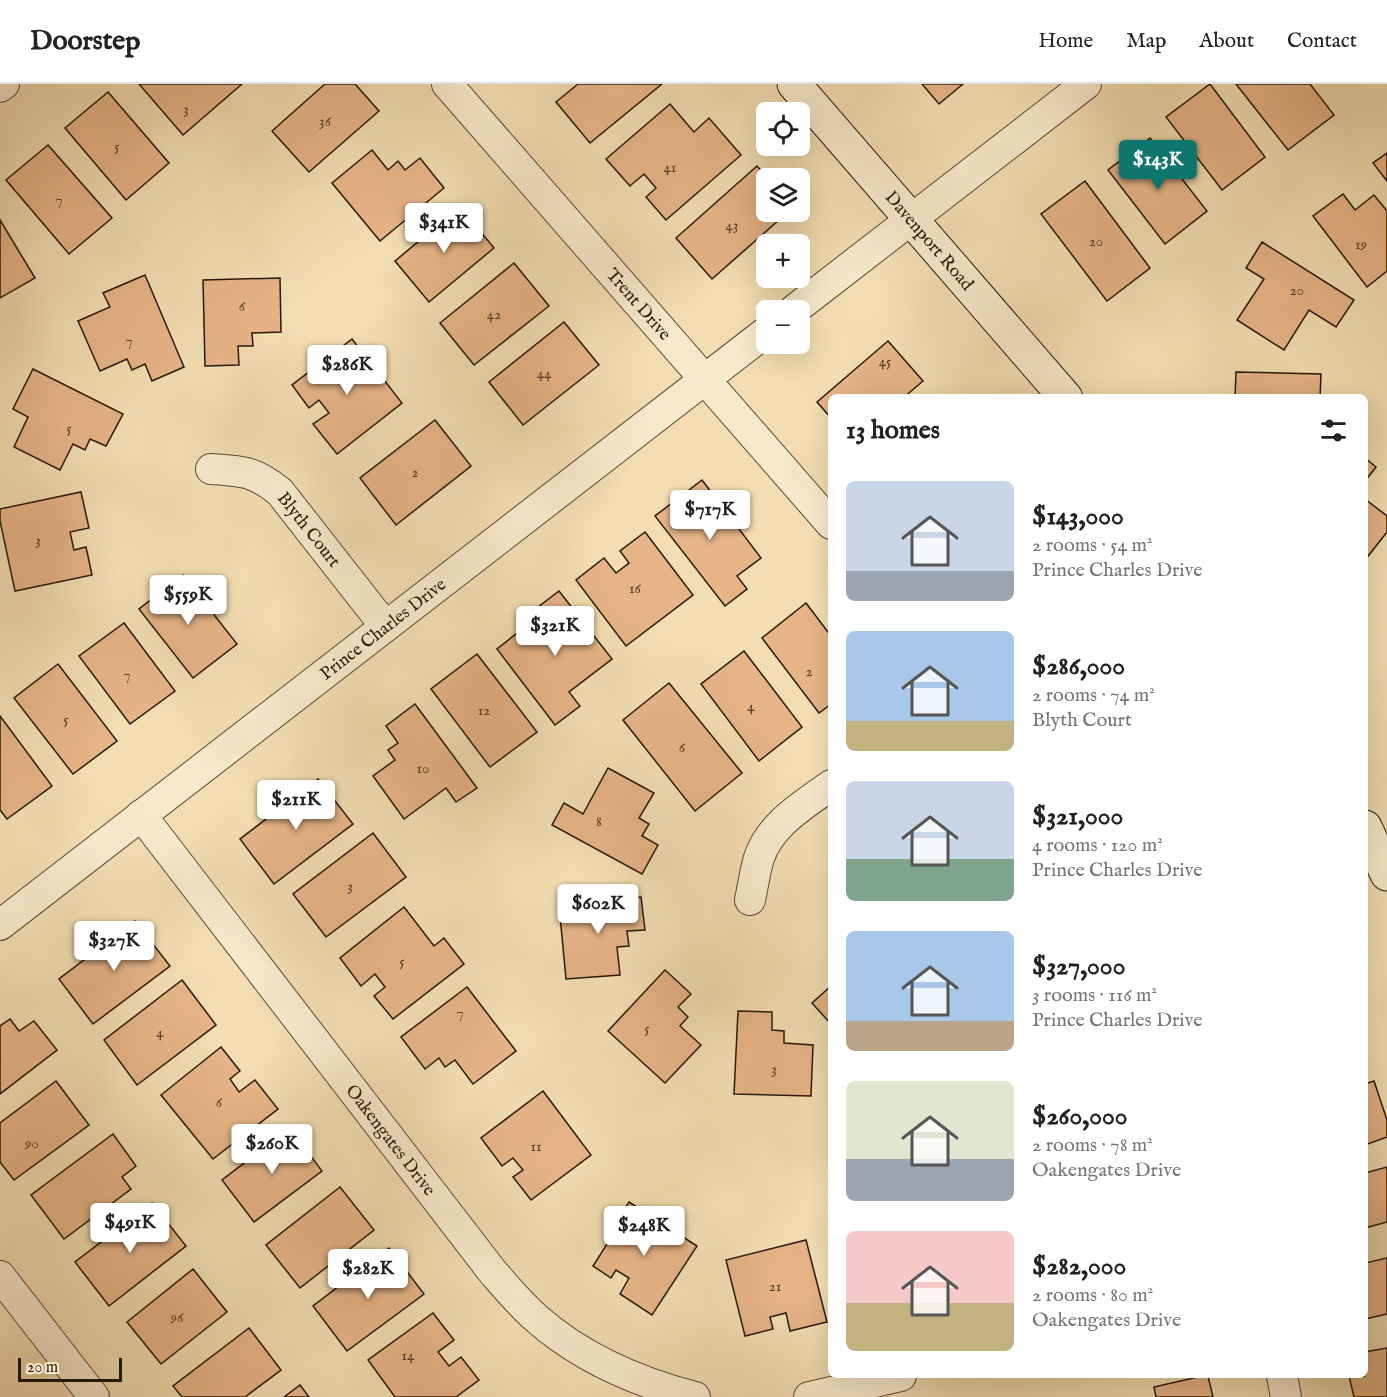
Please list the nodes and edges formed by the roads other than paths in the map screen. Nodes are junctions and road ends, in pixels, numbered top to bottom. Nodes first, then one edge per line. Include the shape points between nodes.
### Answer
1 (4, 84) edge
2 (447, 84) edge
3 (794, 84) edge
4 (1086, 84) edge
5 (0, 87) edge
6 (912, 218) junction
7 (807, 300) edge
8 (756, 340) edge
9 (705, 380) junction
10 (1063, 394) edge
11 (211, 469) dead end
12 (828, 521) edge
13 (385, 626) junction
14 (828, 787) edge
15 (141, 815) junction
16 (1368, 833) edge
17 (1387, 874) edge
18 (750, 900) dead end
19 (0, 925) edge
20 (0, 1276) edge
21 (892, 1378) edge
22 (1282, 1378) edge
23 (94, 1397) edge
24 (695, 1397) edge
25 (809, 1397) edge
26 (1286, 1397) edge

1 - 5 street
2 - 9 street, Trent Drive
3 - 6 street, Davenport Road
4 - 6 street
6 - 7 street
6 - 10 street, Davenport Road
8 - 9 street, Prince Charles Drive
9 - 12 street, Trent Drive
9 - 13 street, Prince Charles Drive
11 - 13 street, Blyth Court via 244,471 264,479 280,492
13 - 15 street, Prince Charles Drive
14 - 18 street via 784,820 770,837 760,857
15 - 19 street, Prince Charles Drive
15 - 24 street, Oakengates Drive via 515,1297 563,1340 595,1360 628,1376
16 - 17 street
20 - 23 street
21 - 25 street
22 - 26 street

